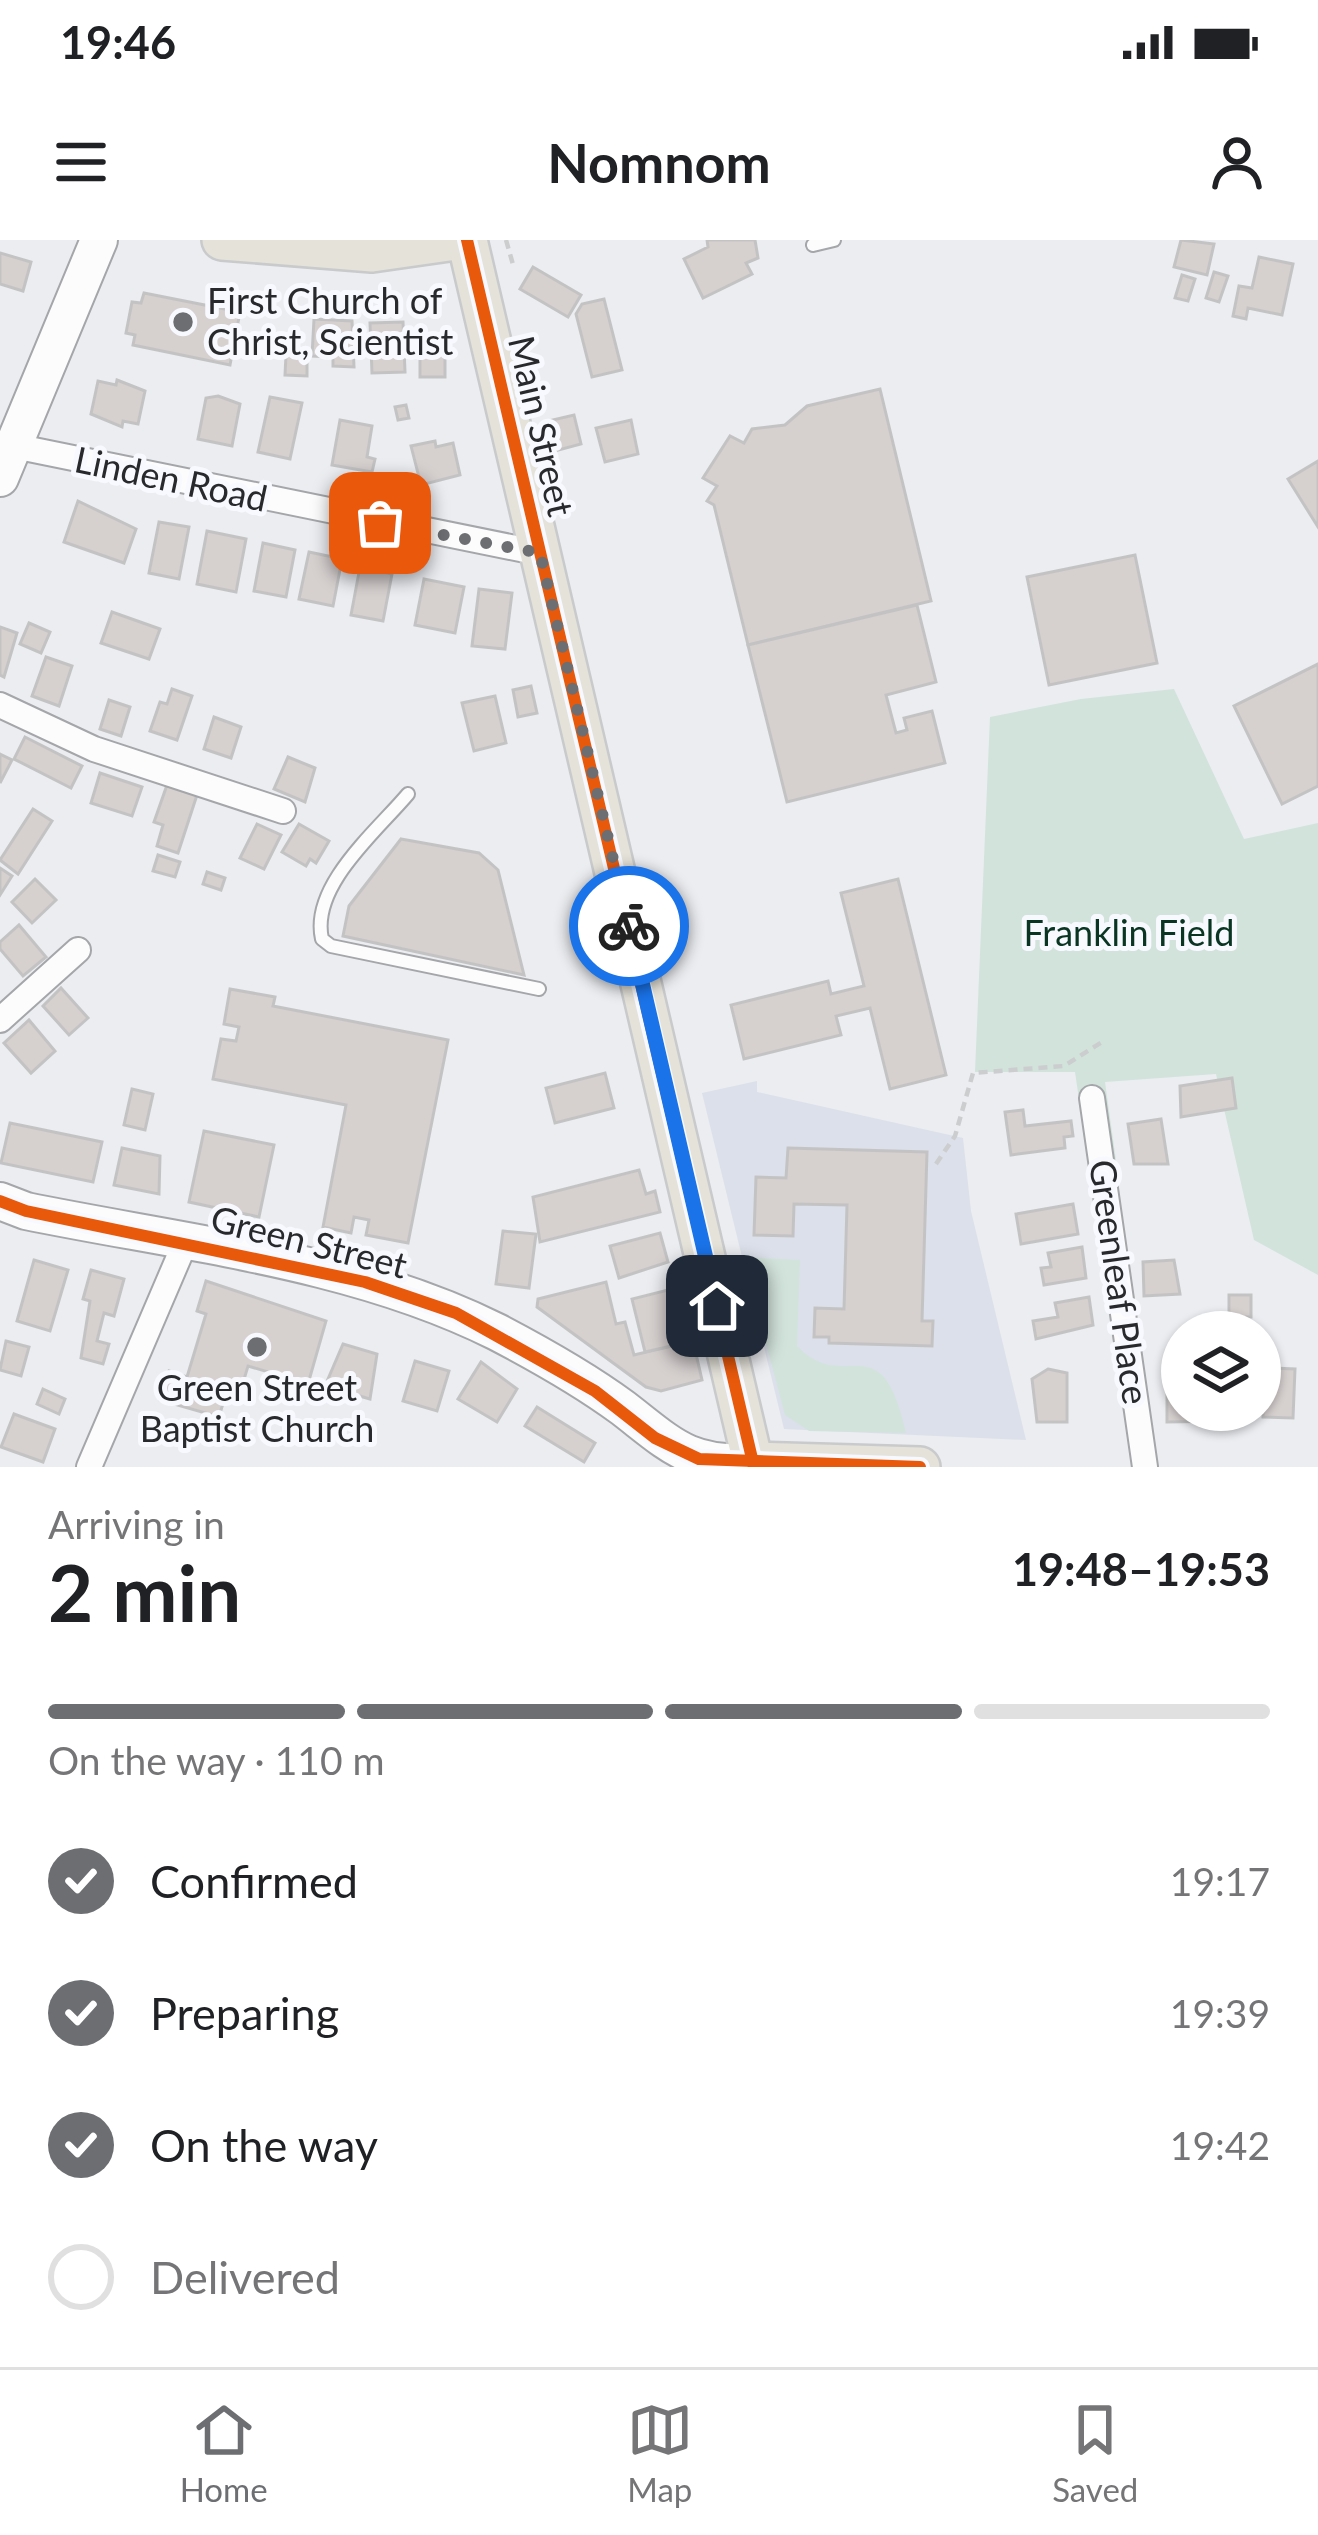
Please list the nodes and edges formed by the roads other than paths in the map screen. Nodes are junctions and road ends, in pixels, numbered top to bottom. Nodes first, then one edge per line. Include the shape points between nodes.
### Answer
1 (99, 240) edge
2 (222, 240) edge
3 (456, 240) edge
4 (467, 240) edge
5 (834, 240) edge
6 (813, 245) dead end
7 (7, 462) edge
8 (540, 553) junction
9 (0, 705) edge
10 (408, 794) dead end
11 (283, 811) dead end
12 (79, 950) dead end
13 (539, 988) dead end
14 (0, 1020) edge
15 (1092, 1098) dead end
16 (9, 1209) edge
17 (184, 1243) junction
18 (754, 1464) edge
19 (88, 1467) edge
20 (920, 1467) edge
21 (1145, 1467) edge

1 - 7 street
2 - 3 main road via 372,252
4 - 8 main road, Main Street
5 - 6 lane
7 - 8 street, Linden Road
8 - 18 main road, Main Street
9 - 11 street via 94,749
10 - 13 lane via 333,885 322,908 322,939
12 - 14 street
15 - 21 street, Greenleaf Place
16 - 17 street, Green Street
17 - 18 street, Green Street via 365,1282 456,1313 624,1409 697,1432
17 - 19 street
18 - 20 main road

